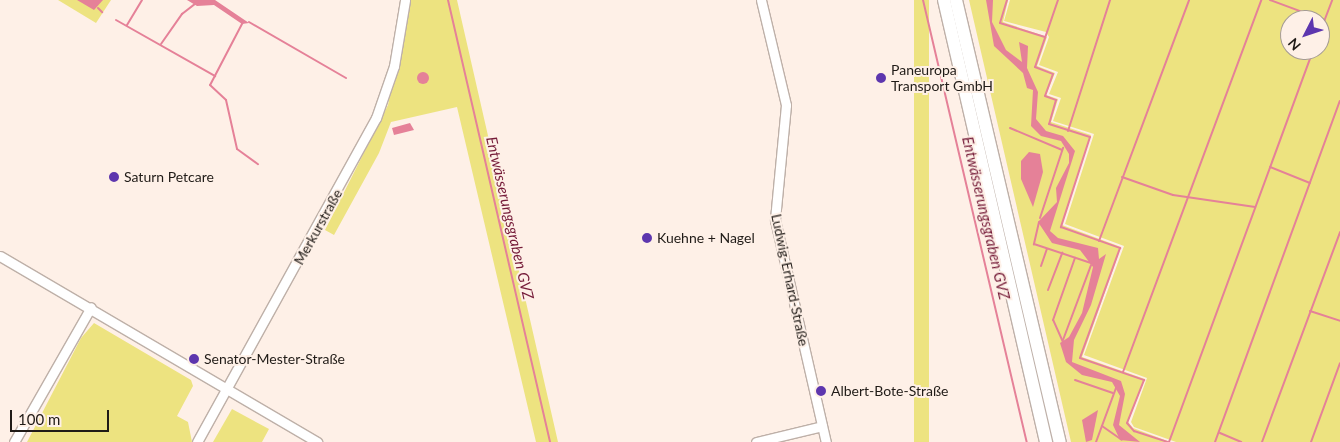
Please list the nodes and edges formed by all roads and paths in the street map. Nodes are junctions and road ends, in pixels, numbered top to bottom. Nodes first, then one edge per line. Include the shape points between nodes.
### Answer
1 (405, 0) edge
2 (761, 0) edge
3 (944, 0) edge
4 (956, 0) edge
5 (0, 256) edge
6 (91, 307) junction
7 (227, 388) junction
8 (822, 426) junction
9 (14, 442) edge
10 (197, 442) edge
11 (317, 442) edge
12 (756, 442) edge
13 (826, 442) edge
14 (1046, 442) edge
15 (1060, 442) edge

1 - 7 street, Merkurstraße via 394,66 376,118
2 - 8 street, Ludwig-Erhard-Straße via 786,106 775,220
3 - 14 highway
4 - 15 highway
5 - 6 street
6 - 7 street
6 - 9 street
7 - 10 street, Merkurstraße
7 - 11 street
8 - 12 street
8 - 13 street, Ludwig-Erhard-Straße

